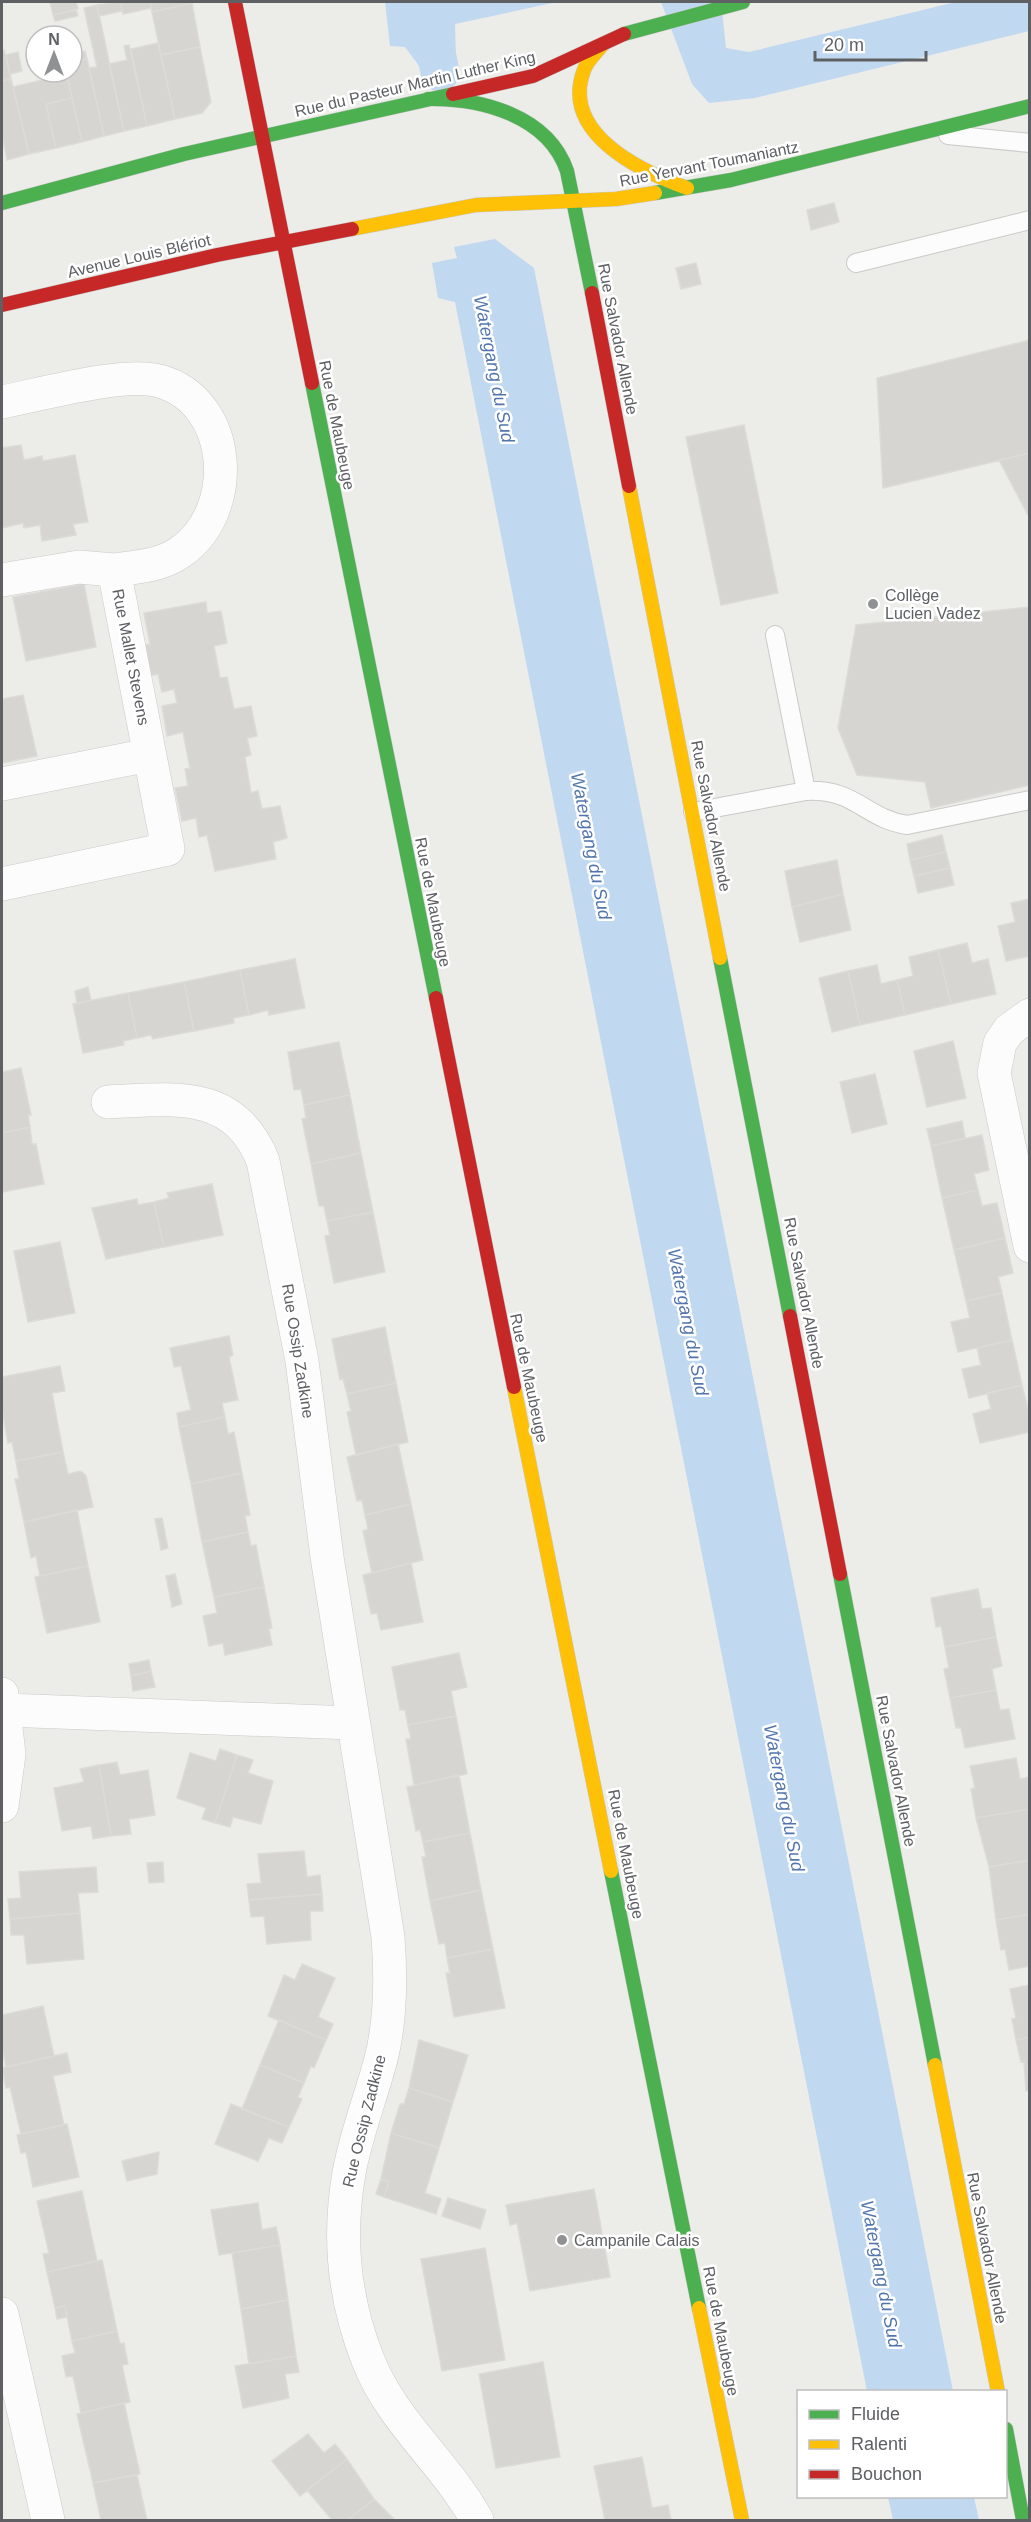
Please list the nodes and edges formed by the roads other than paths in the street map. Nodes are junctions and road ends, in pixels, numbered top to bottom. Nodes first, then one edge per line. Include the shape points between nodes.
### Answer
1 (236, 2) edge
2 (739, 3) edge
3 (606, 41) junction
4 (428, 99) junction
5 (1029, 106) edge
6 (922, 132) junction
7 (263, 136) junction
8 (1029, 143) edge
9 (687, 188) junction
10 (574, 202) junction
11 (2, 203) edge
12 (1029, 220) edge
13 (284, 242) junction
14 (856, 263) dead end
15 (2, 305) edge
16 (2, 402) edge
17 (114, 570) junction
18 (2, 580) edge
19 (775, 635) dead end
20 (149, 755) junction
21 (2, 784) edge
22 (806, 791) junction
23 (1029, 800) edge
24 (693, 812) junction
25 (2, 884) edge
26 (1029, 1015) edge
27 (108, 1102) dead end
28 (1029, 1246) edge
29 (3, 1702) edge
30 (352, 1723) junction
31 (2, 1806) edge
32 (2, 2314) edge
33 (998, 2390) edge
34 (1007, 2439) edge
35 (48, 2520) edge
36 (477, 2520) edge
37 (742, 2520) edge
38 (1023, 2520) edge

1 - 7 street, Rue de Maubeuge
2 - 3 street, Rue du Pasteur Martin Luther King
3 - 4 street, Rue du Pasteur Martin Luther King via 533,76
3 - 9 street via 591,55 579,76 582,113 593,131 621,155 663,180
4 - 7 street, Rue du Pasteur Martin Luther King
4 - 10 street, Rue Salvador Allende via 473,101 539,132 561,155
5 - 6 street, Rue Yervant Toumaniantz
6 - 8 lane
6 - 9 street, Rue Yervant Toumaniantz via 776,171
7 - 11 street
7 - 13 street, Rue de Maubeuge
9 - 10 street, Rue Yervant Toumaniantz
10 - 13 street, Rue Yervant Toumaniantz via 476,205
10 - 24 street, Rue Salvador Allende
12 - 14 lane
13 - 15 street, Avenue Louis Blériot
13 - 37 street, Rue de Maubeuge
16 - 17 street, Rue Mallet Stevens via 140,378 171,385 197,404 214,433 222,466 222,485 213,514 204,530 179,554 149,566
17 - 18 street via 78,567
17 - 20 street, Rue Mallet Stevens
19 - 22 lane
20 - 21 street
20 - 25 street, Rue Mallet Stevens via 168,849
22 - 23 lane via 832,791 893,823 908,825
22 - 24 lane
24 - 33 street, Rue Salvador Allende
26 - 28 street via 1009,1030 1000,1043 994,1073
27 - 30 street, Rue Ossip Zadkine via 178,1099 208,1104 237,1121 258,1148 302,1361
29 - 30 street
29 - 31 street via 9,1754
30 - 36 street, Rue Ossip Zadkine via 385,1911 390,1964 386,2032 354,2149 345,2199 343,2247 348,2295 357,2331 380,2386
32 - 35 street
34 - 38 street

